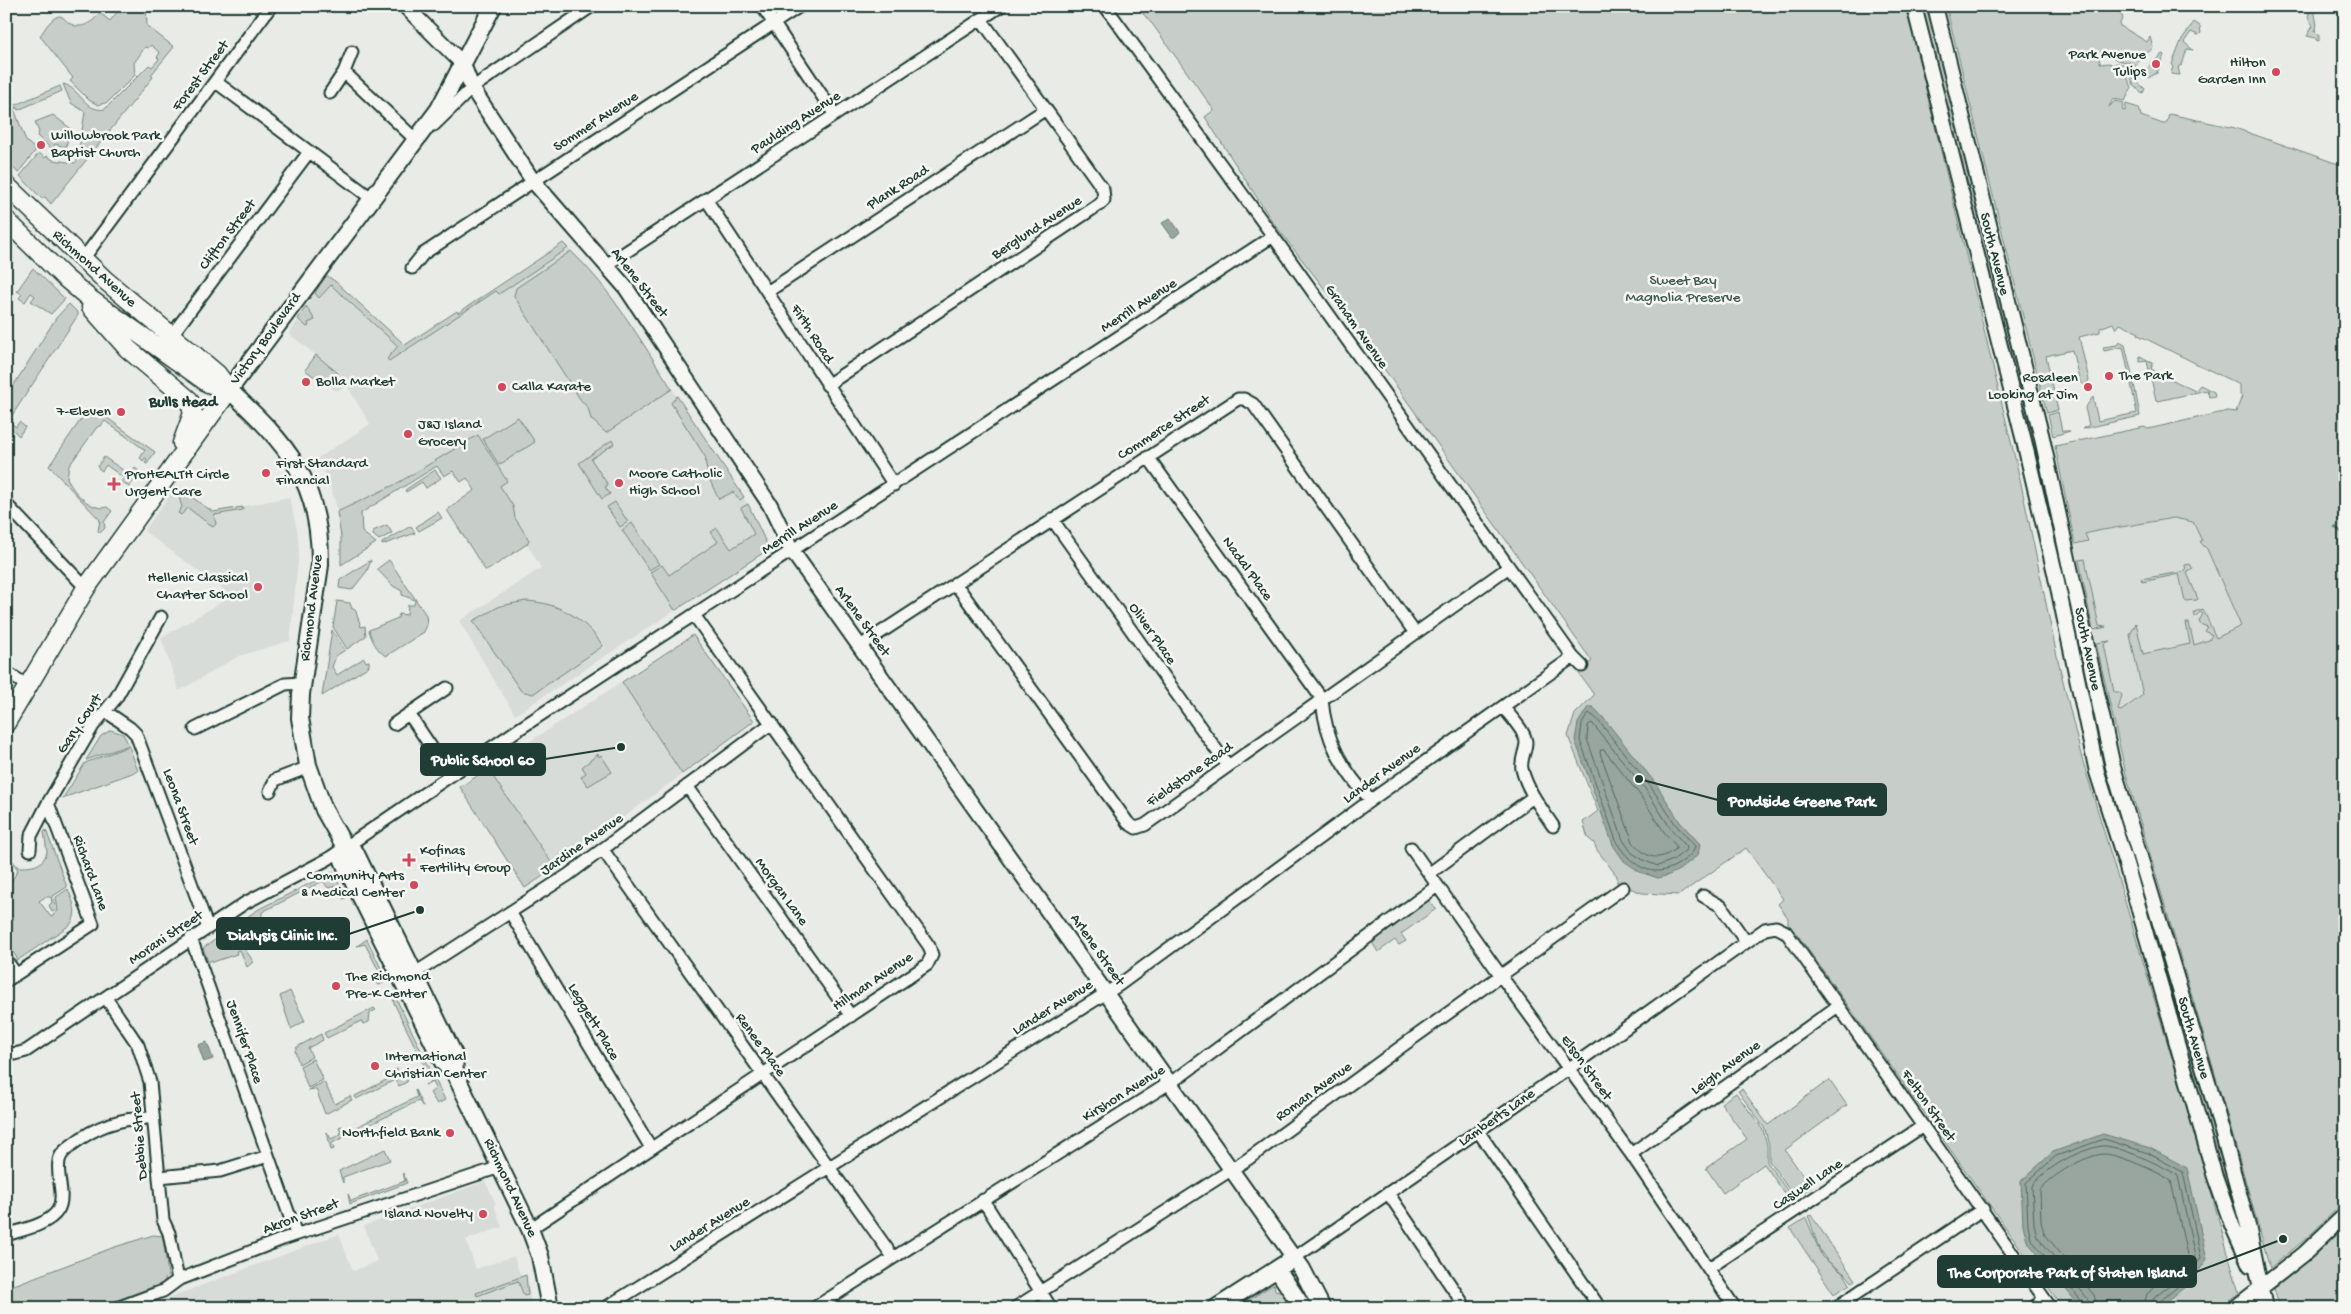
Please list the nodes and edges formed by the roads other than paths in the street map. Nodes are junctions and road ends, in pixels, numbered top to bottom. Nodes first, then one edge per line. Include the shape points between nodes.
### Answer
1 (271, 6) edge
2 (405, 6) edge
3 (493, 6) edge
4 (592, 6) edge
5 (762, 6) edge
6 (800, 6) edge
7 (1001, 6) edge
8 (1105, 6) edge
9 (1914, 6) edge
10 (1935, 6) edge
11 (981, 19) junction
12 (773, 24) junction
13 (352, 52) dead end
14 (464, 64) junction
15 (344, 72) junction
16 (216, 82) junction
17 (472, 88) junction
18 (330, 93) dead end
19 (1046, 109) junction
20 (835, 115) junction
21 (417, 141) junction
22 (309, 152) junction
23 (533, 181) junction
24 (6, 186) edge
25 (371, 198) junction
26 (706, 199) junction
27 (6, 220) edge
28 (1273, 236) junction
29 (82, 260) junction
30 (606, 265) junction
31 (412, 268) dead end
32 (66, 278) junction
33 (767, 292) junction
34 (171, 336) junction
35 (827, 384) junction
36 (229, 390) junction
37 (1148, 456) junction
38 (168, 473) junction
39 (894, 486) junction
40 (6, 504) edge
41 (1052, 519) junction
42 (792, 551) junction
43 (1509, 567) junction
44 (955, 583) junction
45 (86, 588) junction
46 (694, 615) junction
47 (161, 617) dead end
48 (1415, 633) junction
49 (860, 646) junction
50 (1573, 657) junction
51 (1582, 666) dead end
52 (6, 672) edge
53 (302, 683) junction
54 (28, 686) junction
55 (448, 688) dead end
56 (1322, 699) junction
57 (1503, 706) junction
58 (106, 711) junction
59 (409, 714) junction
60 (6, 723) edge
61 (772, 723) junction
62 (394, 724) dead end
63 (195, 729) dead end
64 (1228, 766) junction
65 (309, 767) junction
66 (450, 775) junction
67 (687, 786) junction
68 (270, 791) dead end
69 (1533, 797) junction
70 (1371, 800) junction
71 (48, 803) junction
72 (1553, 826) dead end
73 (345, 847) junction
74 (1411, 848) dead end
75 (30, 850) dead end
76 (603, 850) junction
77 (1430, 873) junction
78 (1438, 886) junction
79 (1623, 888) dead end
80 (1703, 896) dead end
81 (510, 912) junction
82 (1776, 927) joint
83 (208, 928) junction
84 (191, 938) junction
85 (1746, 942) junction
86 (6, 960) edge
87 (1501, 976) junction
88 (409, 977) junction
89 (11, 978) edge
90 (1107, 992) junction
91 (106, 998) junction
92 (1838, 1006) junction
93 (851, 1016) junction
94 (6, 1052) edge
95 (1568, 1069) junction
96 (763, 1074) junction
97 (1170, 1082) junction
98 (152, 1118) junction
99 (1923, 1126) junction
100 (1478, 1131) junction
101 (651, 1148) junction
102 (1631, 1154) junction
103 (268, 1156) junction
104 (500, 1167) junction
105 (828, 1168) junction
106 (1232, 1170) junction
107 (159, 1177) junction
108 (1388, 1193) junction
109 (983, 1200) junction
110 (1983, 1209) junction
111 (2345, 1215) edge
112 (530, 1229) junction
113 (296, 1234) junction
114 (6, 1235) edge
115 (893, 1257) junction
116 (1294, 1258) junction
117 (1710, 1268) junction
118 (1277, 1269) junction
119 (178, 1280) junction
120 (2260, 1289) junction
121 (1040, 1292) junction
122 (2047, 1303) edge
123 (1848, 1304) edge
124 (819, 1306) edge
125 (117, 1308) edge
126 (550, 1308) edge
127 (605, 1308) edge
128 (1015, 1308) edge
129 (1051, 1308) edge
130 (1216, 1308) edge
131 (1303, 1308) edge
132 (1322, 1308) edge
133 (1466, 1308) edge
134 (1600, 1308) edge
135 (1736, 1308) edge
136 (1835, 1308) edge
137 (2033, 1308) edge
138 (2235, 1308) edge
139 (2265, 1308) edge

1 - 16 street, Forest Street
2 - 14 street, Arlene Street
3 - 14 main road, Victory Boulevard
4 - 17 street
5 - 12 street
6 - 12 street, Sommer Avenue
7 - 11 street, Paulding Avenue
8 - 28 street, Graham Avenue
9 - 120 street, South Avenue via 2055,573 2097,772 2215,1177
10 - 120 street, South Avenue via 2042,438 2114,767 2248,1226
11 - 19 street, Berglund Avenue
11 - 20 street, Paulding Avenue
12 - 20 street
12 - 23 street, Sommer Avenue
13 - 15 street
14 - 17 street, Arlene Street
14 - 21 main road, Victory Boulevard
15 - 18 street
15 - 21 street
16 - 22 street
16 - 29 street, Forest Street
17 - 21 street
17 - 23 street, Arlene Street
19 - 33 street, Plank Road
19 - 35 street, Berglund Avenue via 1103,190 1105,194 1100,204
20 - 26 street, Paulding Avenue
21 - 25 main road, Victory Boulevard
22 - 25 street
22 - 34 street, Clifton Street
23 - 30 street, Arlene Street
23 - 31 street, Sommer Avenue via 423,254
24 - 29 main road, Richmond Avenue
25 - 36 main road, Victory Boulevard
26 - 30 street, Paulding Avenue
26 - 33 street, Firth Road
27 - 32 main road, Richmond Avenue
28 - 39 street, Merrill Avenue
28 - 43 street, Graham Avenue
29 - 34 main road, Richmond Avenue
30 - 42 street, Arlene Street via 644,315 744,465 770,505
32 - 36 main road, Richmond Avenue via 188,371 208,384
32 - 38 main road via 128,349 189,400 193,413
33 - 35 street, Firth Road
34 - 36 main road, Richmond Avenue via 217,374
35 - 39 street, Firth Road
36 - 38 main road, Victory Boulevard
36 - 53 main road, Richmond Avenue via 265,424 291,456 314,506 320,565
37 - 41 street, Commerce Street
37 - 48 street, Commerce Street via 1233,401 1248,401
37 - 56 street, Nadal Place
38 - 45 main road, Victory Boulevard
39 - 42 street, Merrill Avenue
40 - 45 street
41 - 44 street, Commerce Street
41 - 64 street, Oliver Place
42 - 46 street, Merrill Avenue
42 - 49 street, Arlene Street
43 - 48 street, Fieldstone Road
43 - 50 street, Graham Avenue
44 - 49 street, Commerce Street
44 - 64 street, Fieldstone Road via 1132,826 1145,825
45 - 54 main road, Victory Boulevard
46 - 61 street, Hillman Avenue
46 - 66 street, Merrill Avenue
47 - 58 street, Gary Court
48 - 56 street, Fieldstone Road
49 - 90 street, Arlene Street
50 - 51 street, Graham Avenue
50 - 57 street, Lander Avenue
52 - 54 street
53 - 63 street via 285,684
53 - 65 main road, Richmond Avenue via 300,718
54 - 60 main road, Victory Boulevard
55 - 59 street
56 - 64 street, Fieldstone Road
56 - 70 street via 1328,738 1347,772
57 - 69 street via 1524,735 1526,742 1521,764
57 - 70 street, Lander Avenue
58 - 71 street, Gary Court via 93,726
58 - 83 street, Leona Street via 136,734
59 - 62 street
59 - 66 street
61 - 67 street, Jardine Avenue
61 - 93 street, Hillman Avenue via 932,950 927,965
65 - 68 street via 275,780
65 - 73 main road, Richmond Avenue via 324,810
66 - 73 street, Merrill Avenue
67 - 76 street, Jardine Avenue
67 - 93 street, Morgan Lane
69 - 72 street
69 - 77 street
70 - 90 street, Lander Avenue
71 - 75 street, Gary Court via 31,836
71 - 89 street, Richard Lane via 93,924
73 - 83 street, Morani Street via 245,902
73 - 88 main road, Richmond Avenue via 354,852
74 - 77 street, Elson Street
76 - 81 street, Jardine Avenue
76 - 96 street, Renee Place
77 - 78 street, Elson Street
78 - 87 street, Elson Street
78 - 97 street, Kirshon Avenue
79 - 87 street, Roman Avenue
80 - 85 street via 1721,906
81 - 88 street, Jardine Avenue
81 - 101 street, Leggett Place
82 - 85 street, Lamberts Lane via 1765,928
82 - 92 street, Felton Street via 1786,932
83 - 84 street, Morani Street
84 - 91 street, Morani Street
84 - 103 street, Jennifer Place
85 - 95 street, Lamberts Lane
86 - 89 street, Richard Lane
87 - 95 street, Elson Street
87 - 106 street, Roman Avenue
88 - 104 main road, Richmond Avenue via 454,1055 455,1074
90 - 97 street, Arlene Street
90 - 105 street, Lander Avenue
91 - 94 street, Morani Street via 26,1050 15,1054
91 - 98 street, Debbie Street via 138,1045 145,1062
92 - 99 street, Felton Street
92 - 102 street, Leigh Avenue
93 - 96 street, Hillman Avenue
95 - 100 street, Lamberts Lane
95 - 102 street, Elson Street
96 - 101 street, Hillman Avenue
96 - 105 street, Renee Place
97 - 106 street, Arlene Street
97 - 109 street, Kirshon Avenue
98 - 107 street, Debbie Street
98 - 114 street via 109,1124 69,1147 59,1158 61,1197 57,1211 49,1218
99 - 110 street, Felton Street
99 - 117 street, Caswell Lane
100 - 108 street, Lamberts Lane
100 - 134 street
101 - 112 street, Hillman Avenue
102 - 117 street, Elson Street
103 - 107 street via 220,1171
103 - 113 street, Jennifer Place
104 - 112 main road, Richmond Avenue
104 - 113 street, Akron Street
105 - 115 street, Renee Place
105 - 127 street, Lander Avenue
106 - 116 street, Arlene Street
106 - 121 street, Roman Avenue
107 - 119 street, Debbie Street via 163,1220 169,1233
108 - 116 street, Lamberts Lane
108 - 133 street
109 - 115 street, Kirshon Avenue
109 - 121 street
110 - 122 street, Felton Street
110 - 123 street
111 - 120 street
112 - 126 main road, Richmond Avenue via 540,1256
113 - 119 street, Akron Street
115 - 124 street, Kirshon Avenue
116 - 118 main road, Lamberts Lane
116 - 132 main road
117 - 135 street, Elson Street
118 - 130 main road, Lamberts Lane
118 - 131 main road
119 - 125 street, Akron Street via 163,1291
120 - 138 street
120 - 139 street, South Avenue
121 - 128 street, Roman Avenue
121 - 129 street
122 - 137 street
123 - 136 street

